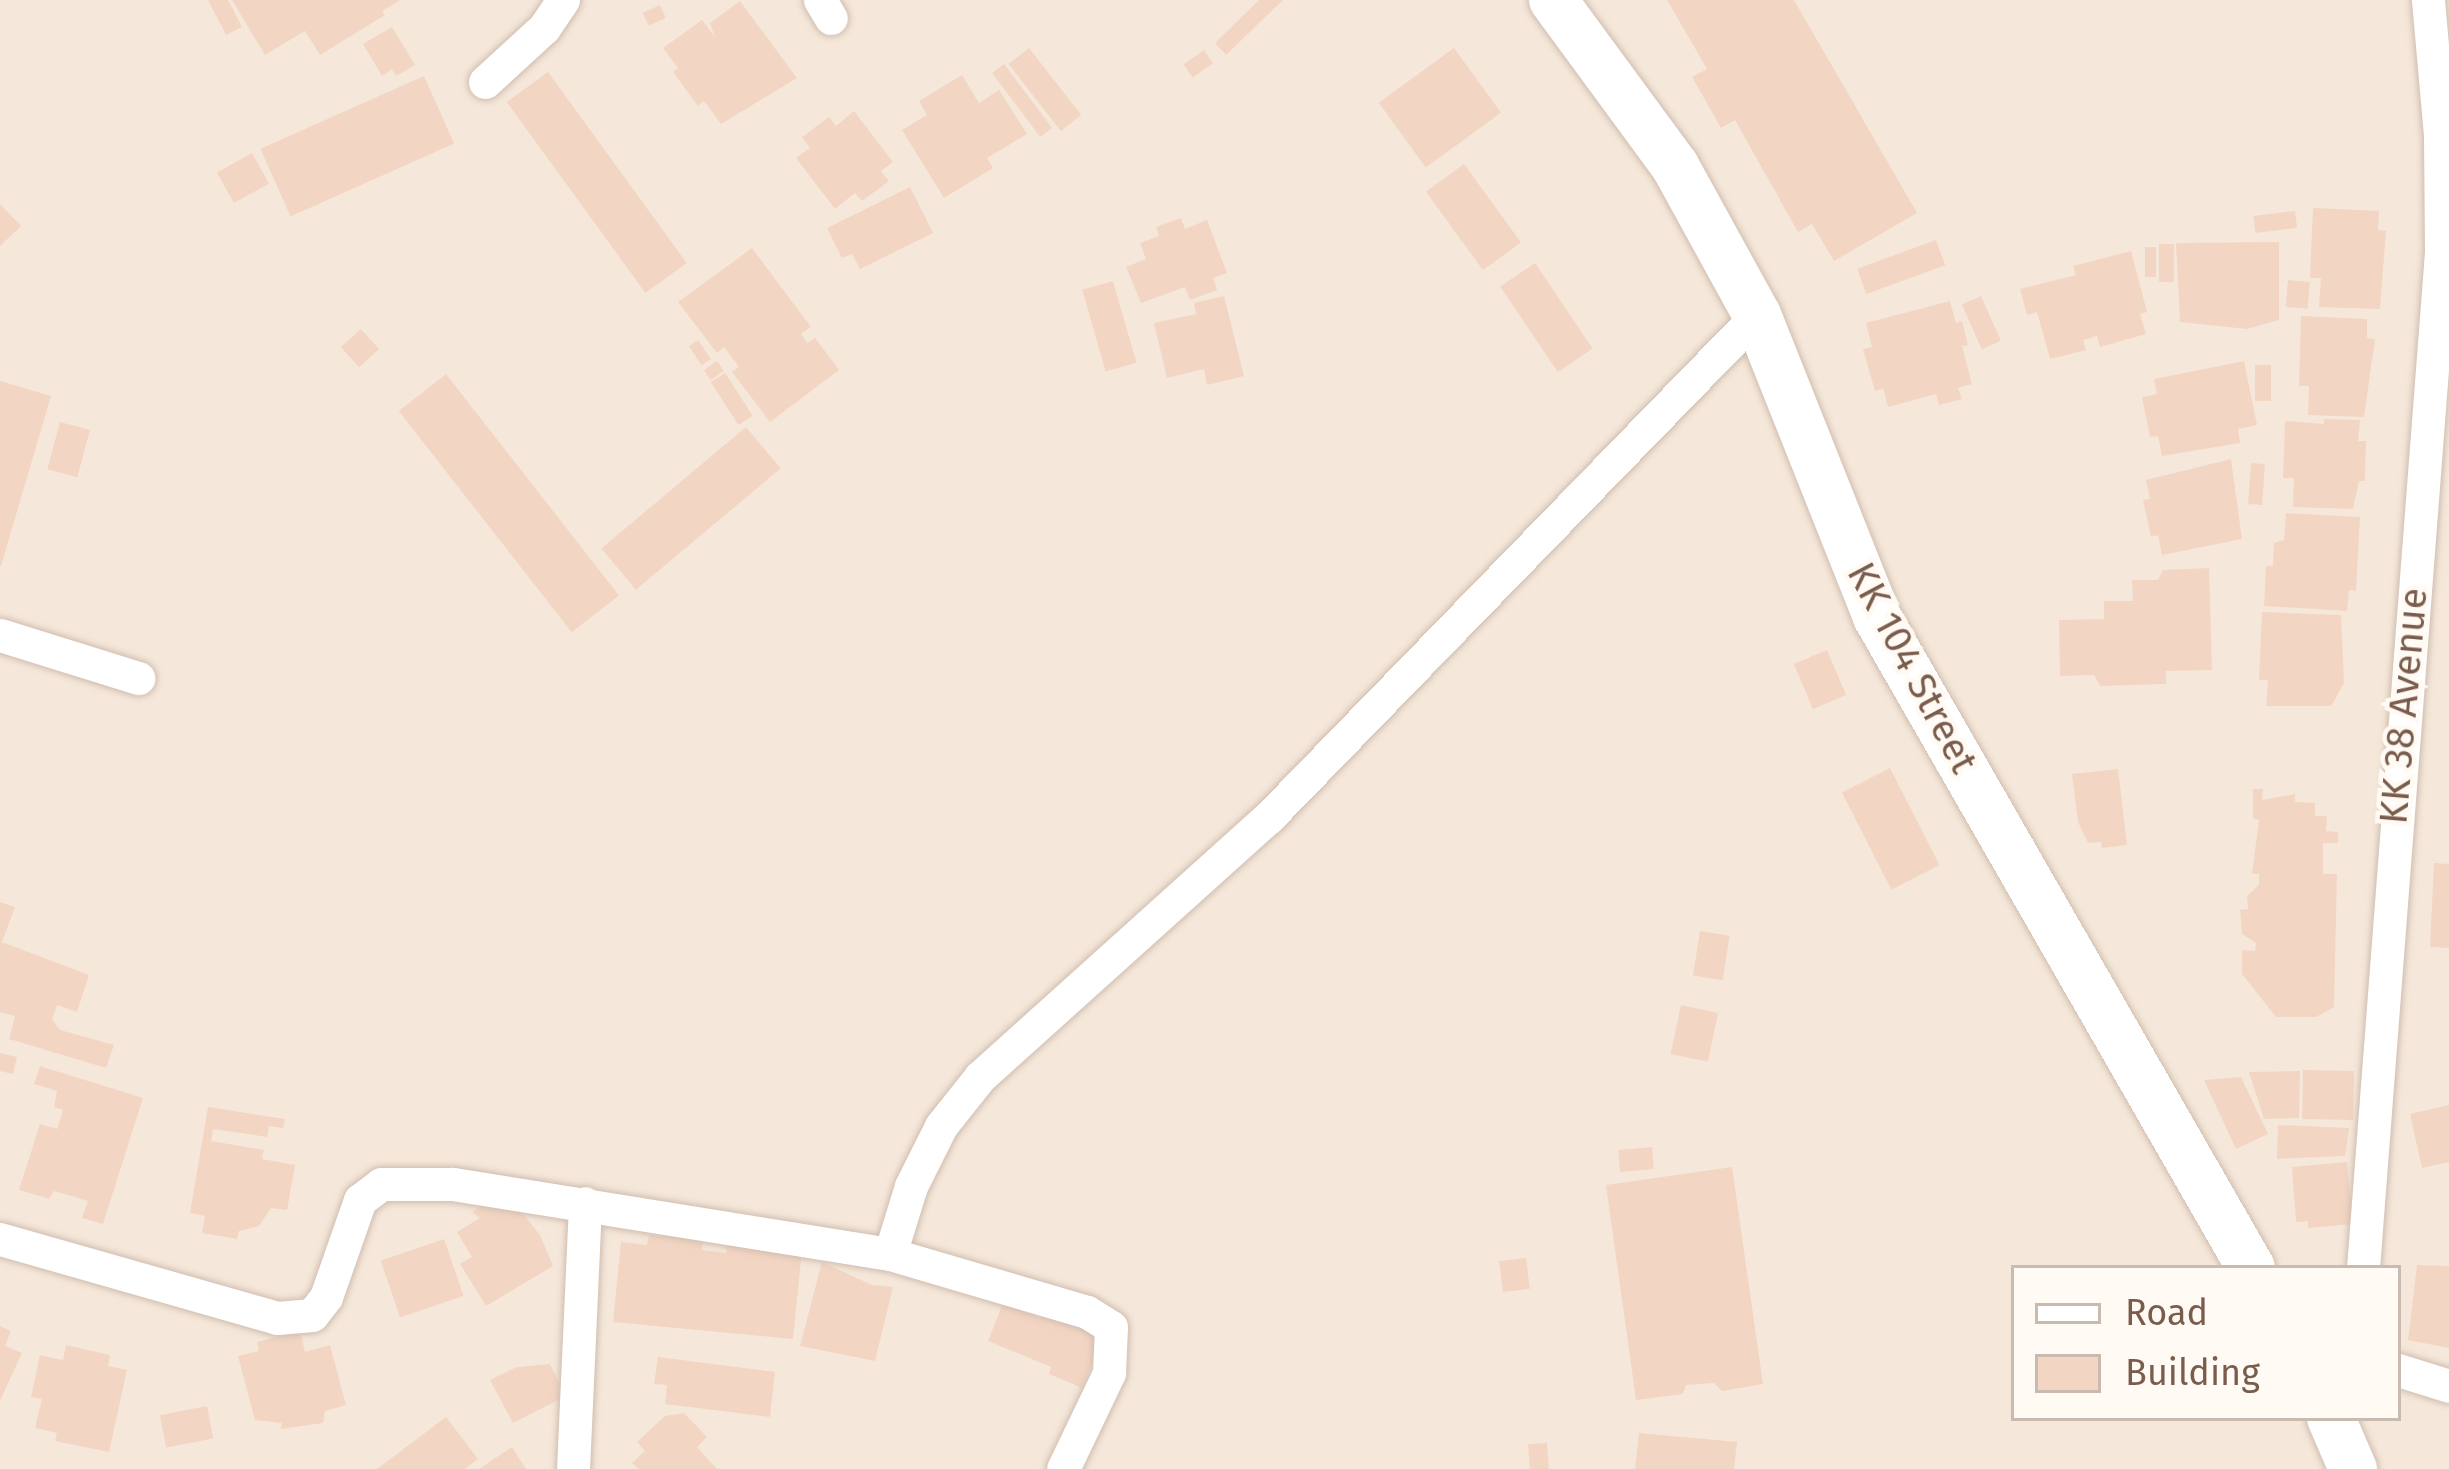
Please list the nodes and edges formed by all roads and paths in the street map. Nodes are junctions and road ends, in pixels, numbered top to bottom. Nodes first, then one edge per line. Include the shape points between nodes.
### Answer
1 (563, 0) edge
2 (1553, 0) edge
3 (2428, 0) edge
4 (485, 82) dead end
5 (1757, 315) junction
6 (0, 635) edge
7 (138, 678) dead end
8 (585, 1203) junction
9 (0, 1239) edge
10 (890, 1254) junction
11 (2249, 1265) edge
12 (2363, 1265) edge
13 (2401, 1371) edge
14 (2449, 1386) edge
15 (573, 1469) edge
16 (1063, 1469) edge

1 - 4 street
2 - 5 street, KK 104 Street via 1675,166
3 - 12 street, KK 38 Avenue via 2441,251
5 - 10 street via 1268,818 980,1077 941,1126
5 - 11 street, KK 104 Street via 1876,617
6 - 7 street
8 - 9 street via 453,1184 381,1184 360,1201 326,1297 312,1315 277,1318
8 - 10 street
8 - 15 street
10 - 16 street via 1087,1312 1112,1327 1109,1373
13 - 14 street

